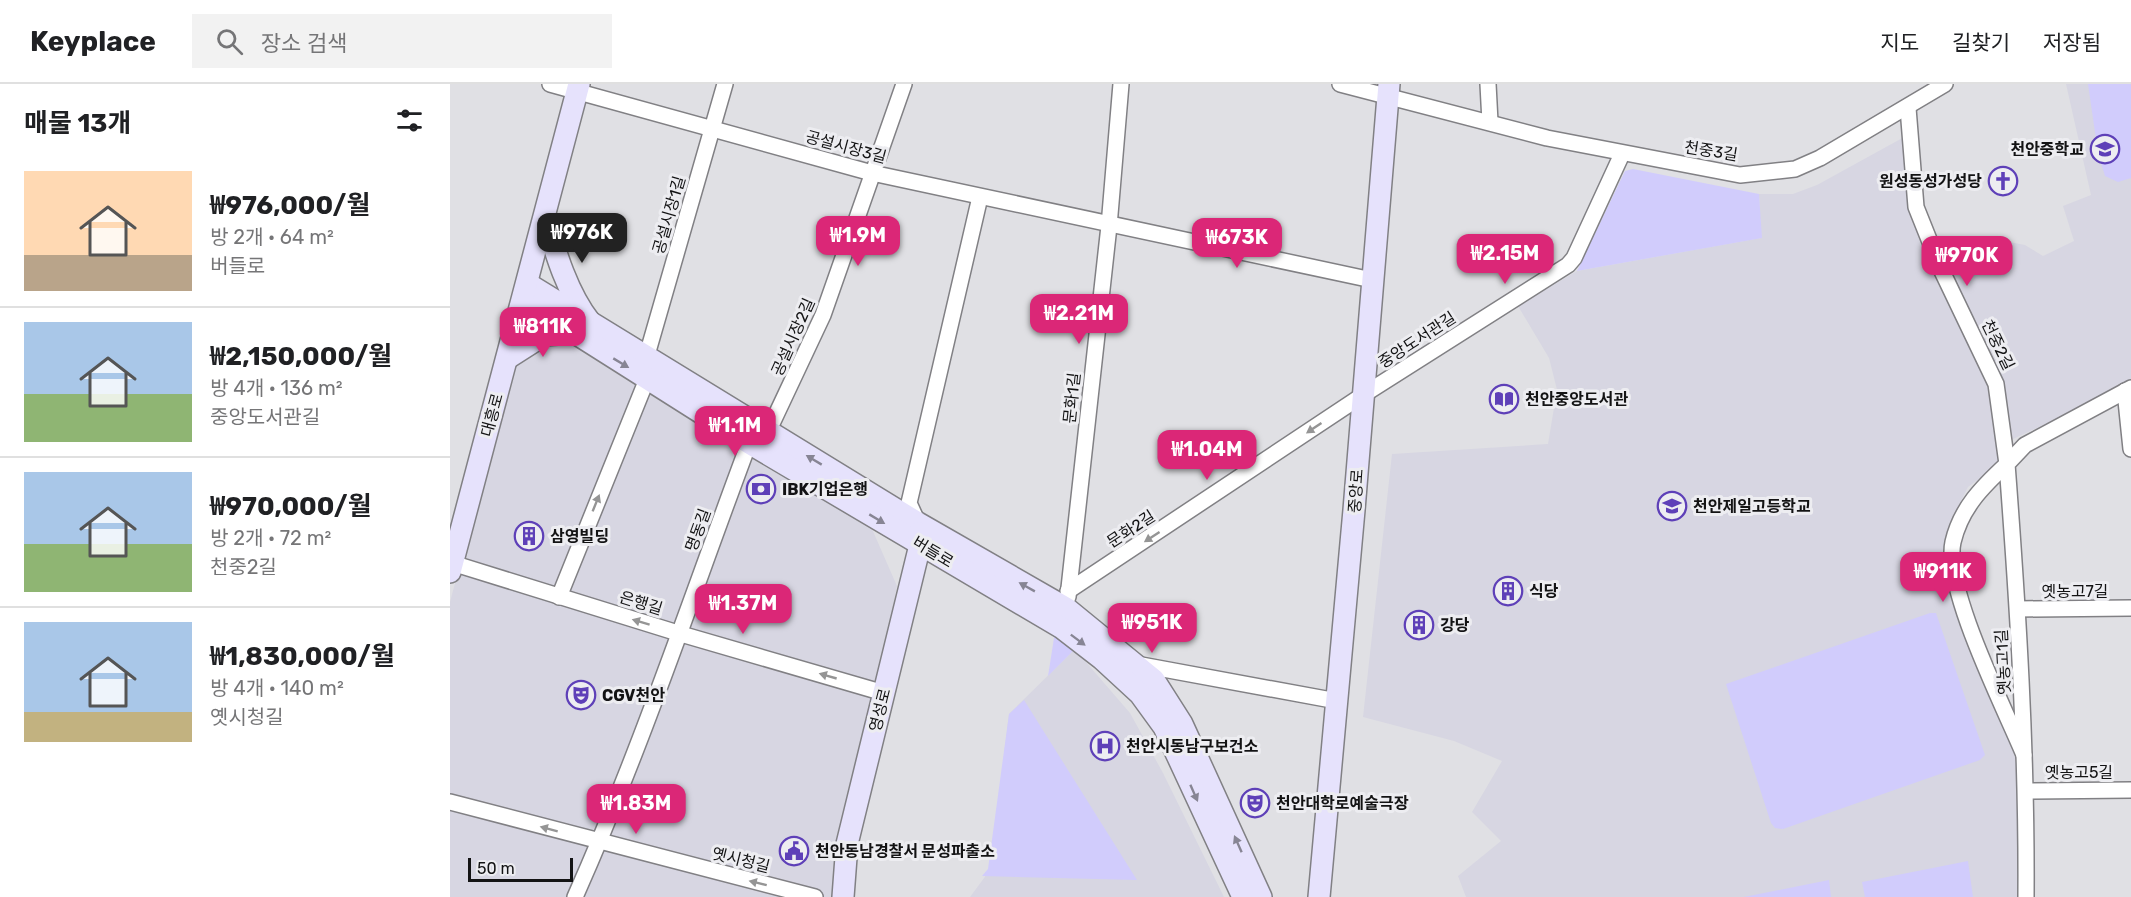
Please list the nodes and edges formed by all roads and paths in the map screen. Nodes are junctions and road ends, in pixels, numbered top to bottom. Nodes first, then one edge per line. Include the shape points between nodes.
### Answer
1 (550, 84) edge
2 (725, 84) edge
3 (904, 84) edge
4 (1121, 84) edge
5 (1340, 84) edge
6 (1488, 84) edge
7 (1945, 84) edge
8 (578, 87) edge
9 (1388, 90) edge
10 (1908, 108) junction
11 (1490, 122) junction
12 (713, 129) junction
13 (1622, 154) junction
14 (872, 173) junction
15 (980, 197) junction
16 (545, 216) junction
17 (1109, 226) junction
18 (1372, 280) junction
19 (525, 292) junction
20 (592, 325) junction
21 (571, 333) junction
22 (647, 355) junction
23 (508, 358) junction
24 (647, 379) junction
25 (2128, 390) edge
26 (1363, 395) junction
27 (768, 432) junction
28 (749, 443) junction
29 (2131, 449) edge
30 (2007, 464) junction
31 (918, 523) junction
32 (920, 544) junction
33 (451, 567) edge
34 (560, 597) junction
35 (1067, 600) junction
36 (2131, 608) edge
37 (2018, 609) junction
38 (681, 634) junction
39 (1134, 663) junction
40 (884, 693) junction
41 (1337, 701) junction
42 (2024, 755) junction
43 (2131, 790) edge
44 (2026, 791) junction
45 (450, 802) edge
46 (599, 842) junction
47 (1319, 896) edge
48 (575, 897) edge
49 (815, 897) edge
50 (843, 897) edge
51 (1243, 897) edge
52 (1262, 897) edge
53 (2026, 897) edge

1 - 8 street, 공설시장3길
2 - 12 street, 공설시장1길
3 - 14 street, 공설시장2길
4 - 17 street, 문화1길
5 - 9 street, 천중3길
6 - 11 street
7 - 10 street, 천중3길
8 - 12 street, 공설시장3길
8 - 16 street, 대흥로
9 - 11 street, 천중3길
9 - 18 street, 중앙로
10 - 13 street, 천중3길 via 1795,169 1740,175
10 - 30 street, 천중2길 via 1916,207 1996,384
11 - 13 street, 천중3길
12 - 14 street, 공설시장3길
12 - 22 street, 공설시장1길
13 - 26 street, 중앙도서관길 via 1568,265
14 - 15 street, 공설시장3길
14 - 27 street, 공설시장2길 via 823,315
15 - 17 street, 공설시장3길
15 - 31 street via 909,503
16 - 19 street, 대흥로
16 - 20 street via 566,276
17 - 18 street, 공설시장3길
17 - 35 street, 문화1길
18 - 26 street, 중앙로
19 - 20 street, 버들로
19 - 21 street, 버들로
19 - 23 street, 대흥로
20 - 22 street, 버들로
21 - 23 street via 544,335
21 -> 24 street, 버들로
22 - 27 street, 버들로
23 - 33 street, 대흥로
24 - 28 street, 버들로
34 -> 24 street
25 - 29 street
25 - 30 street via 2025,445
26 -> 35 street, 문화2길
26 - 41 street, 중앙로
31 -> 27 street, 버들로
28 -> 32 street, 버들로
28 - 38 street, 명동길
30 - 37 street, 옛농고1길
30 - 42 street via 1977,491 1966,508 1953,544 1953,570 1959,602
31 - 32 street, 영성로
35 -> 31 street, 버들로
32 - 40 street, 영성로
32 -> 51 street, 버들로 via 1062,628 1140,694 1164,727
33 - 34 street, 은행길
38 -> 34 street, 은행길
35 - 39 street, 버들로
36 - 37 street, 옛농고7길
37 - 42 street, 옛농고1길
40 -> 38 street, 은행길
38 - 46 street, 명동길
39 - 41 street, 버들로
52 -> 39 street, 버들로 via 1182,724 1154,680
40 - 50 street, 영성로 via 847,844
41 - 47 street, 중앙로
42 - 44 street, 옛농고1길
43 - 44 street, 옛농고5길
44 - 53 street, 옛농고1길
46 -> 45 street, 옛시청길
46 - 48 street, 명동길
49 -> 46 street, 옛시청길

